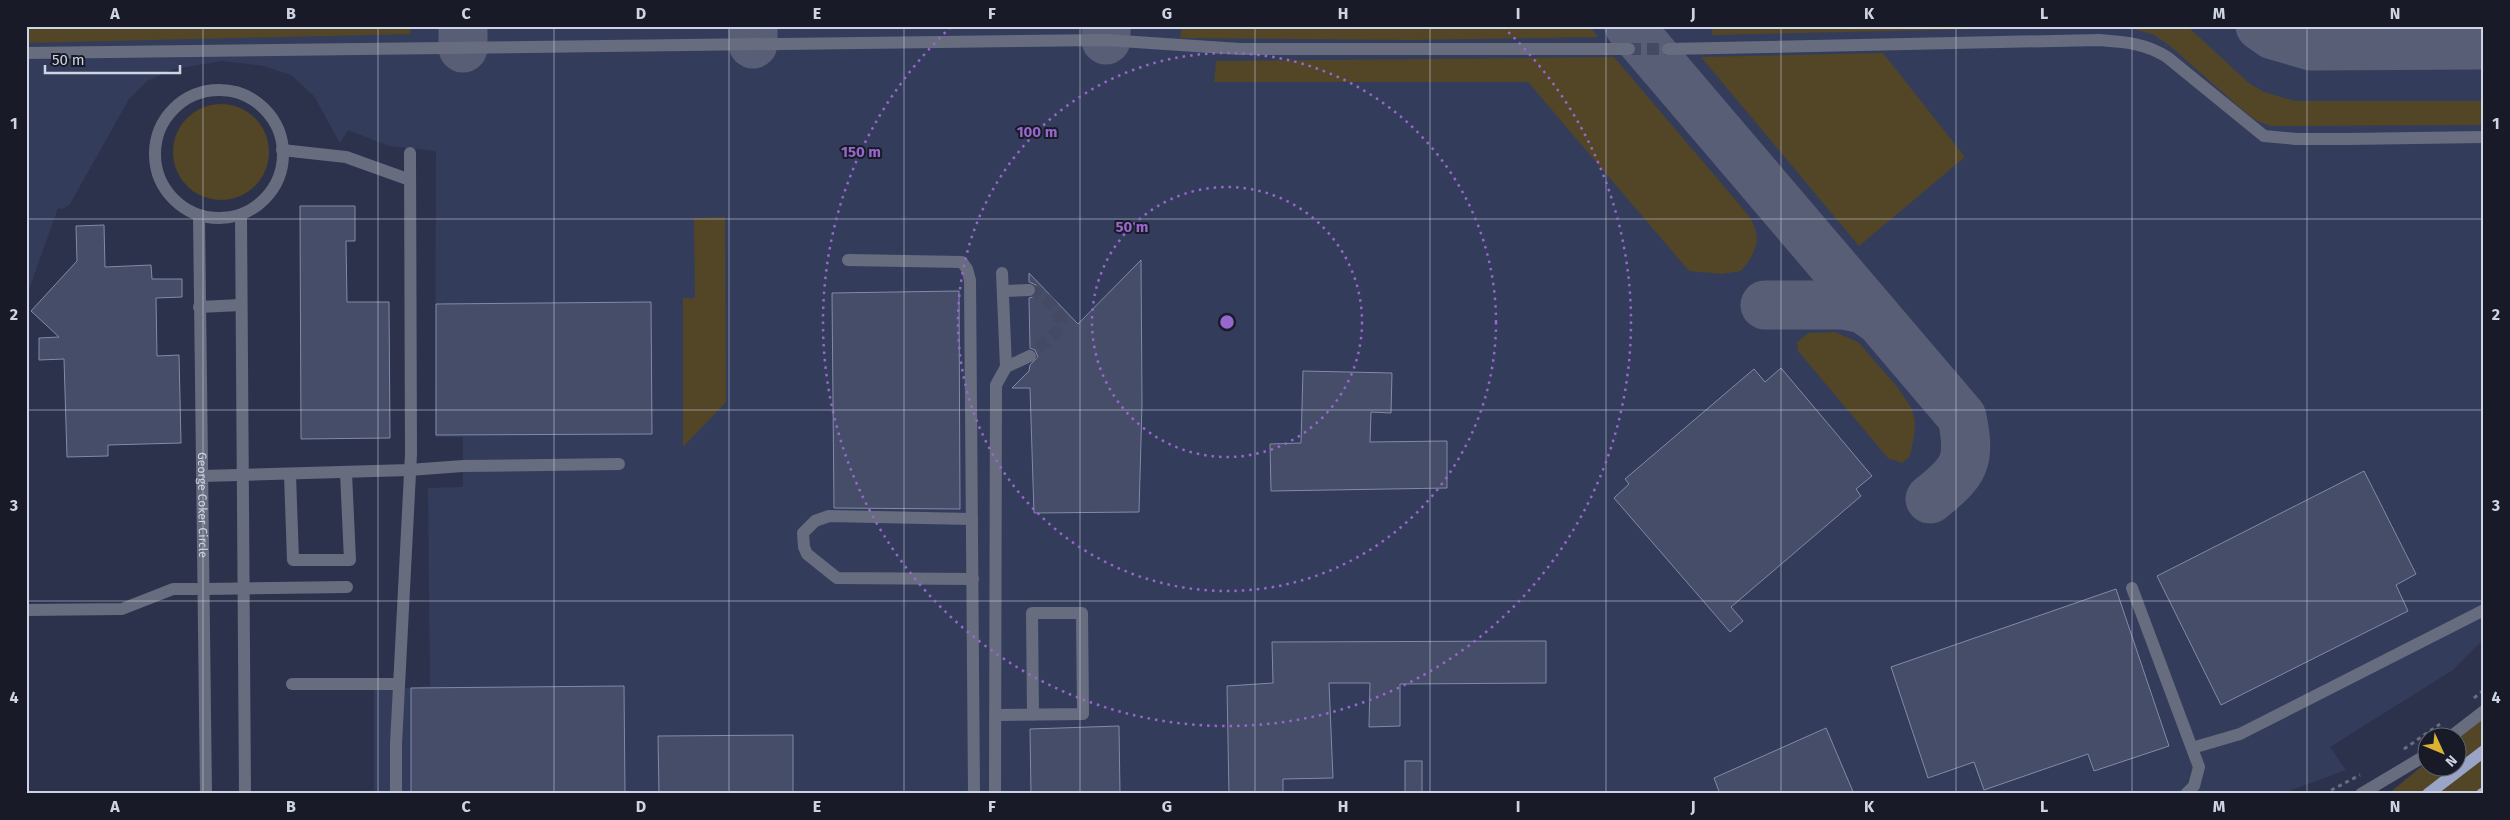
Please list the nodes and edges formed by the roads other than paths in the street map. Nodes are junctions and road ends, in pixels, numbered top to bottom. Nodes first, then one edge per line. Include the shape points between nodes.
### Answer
1 (1629, 49) tunnel mouth
2 (1668, 49) tunnel mouth
3 (26, 53) edge
4 (2484, 137) edge
5 (282, 150) junction
6 (410, 153) dead end
7 (410, 180) junction
8 (198, 216) junction
9 (241, 216) junction
10 (848, 260) dead end
11 (1002, 273) dead end
12 (1003, 290) junction
13 (1029, 290) tunnel mouth
14 (241, 305) junction
15 (199, 307) junction
16 (1030, 356) tunnel mouth
17 (1006, 367) junction
18 (620, 464) dead end
19 (409, 470) junction
20 (346, 473) junction
21 (290, 475) junction
22 (203, 476) junction
23 (243, 476) junction
24 (972, 518) junction
25 (974, 579) junction
26 (244, 588) junction
27 (347, 588) dead end
28 (2132, 588) dead end
29 (200, 589) junction
30 (26, 610) edge
31 (2484, 610) edge
32 (292, 684) dead end
33 (399, 684) junction
34 (2484, 711) edge
35 (996, 715) junction
36 (1033, 715) junction
37 (2462, 728) edge
38 (2192, 748) junction
39 (2484, 751) edge
40 (2418, 760) edge
41 (206, 794) edge
42 (245, 794) edge
43 (396, 794) edge
44 (974, 794) edge
45 (996, 794) edge
46 (2186, 794) edge
47 (2361, 794) edge
48 (2428, 794) edge

1 - 3 street via 1240,50 1106,40
2 - 4 street via 2090,40 2132,42 2167,57 2264,136 2338,139
5 - 7 street via 346,157
5 - 8 street via 274,122 260,105 244,95 206,92 188,98 175,108 161,127 155,148 156,167 165,190 180,206
5 - 9 street via 277,181 269,194
6 - 7 street
7 - 19 street
8 - 9 street
8 - 15 street, George Coker Circle
9 - 14 street
10 - 24 street via 962,262 967,269 970,280
11 - 12 street
12 - 13 street
12 - 17 street
14 - 15 street
14 - 23 street
15 - 22 street, George Coker Circle
16 - 17 street
17 - 35 street via 996,385
18 - 19 street
19 - 20 street
19 - 33 street
20 - 21 street
20 - 21 street via 350,560 293,560
21 - 23 street
22 - 23 street
22 - 29 street, George Coker Circle
23 - 26 street
24 - 25 street
24 - 25 street via 829,516 815,521 803,533 807,554 837,578
25 - 44 street
26 - 27 street
26 - 29 street
26 - 42 street
28 - 38 street
29 - 30 street via 173,589 122,609
29 - 41 street, George Coker Circle
31 - 38 street via 2240,734
32 - 33 street
33 - 43 street
34 - 37 street
35 - 36 street
35 - 45 street
36 - 36 street via 1083,714 1082,613 1032,613
38 - 46 street via 2199,767 2194,786
39 - 48 main road
40 - 47 street

